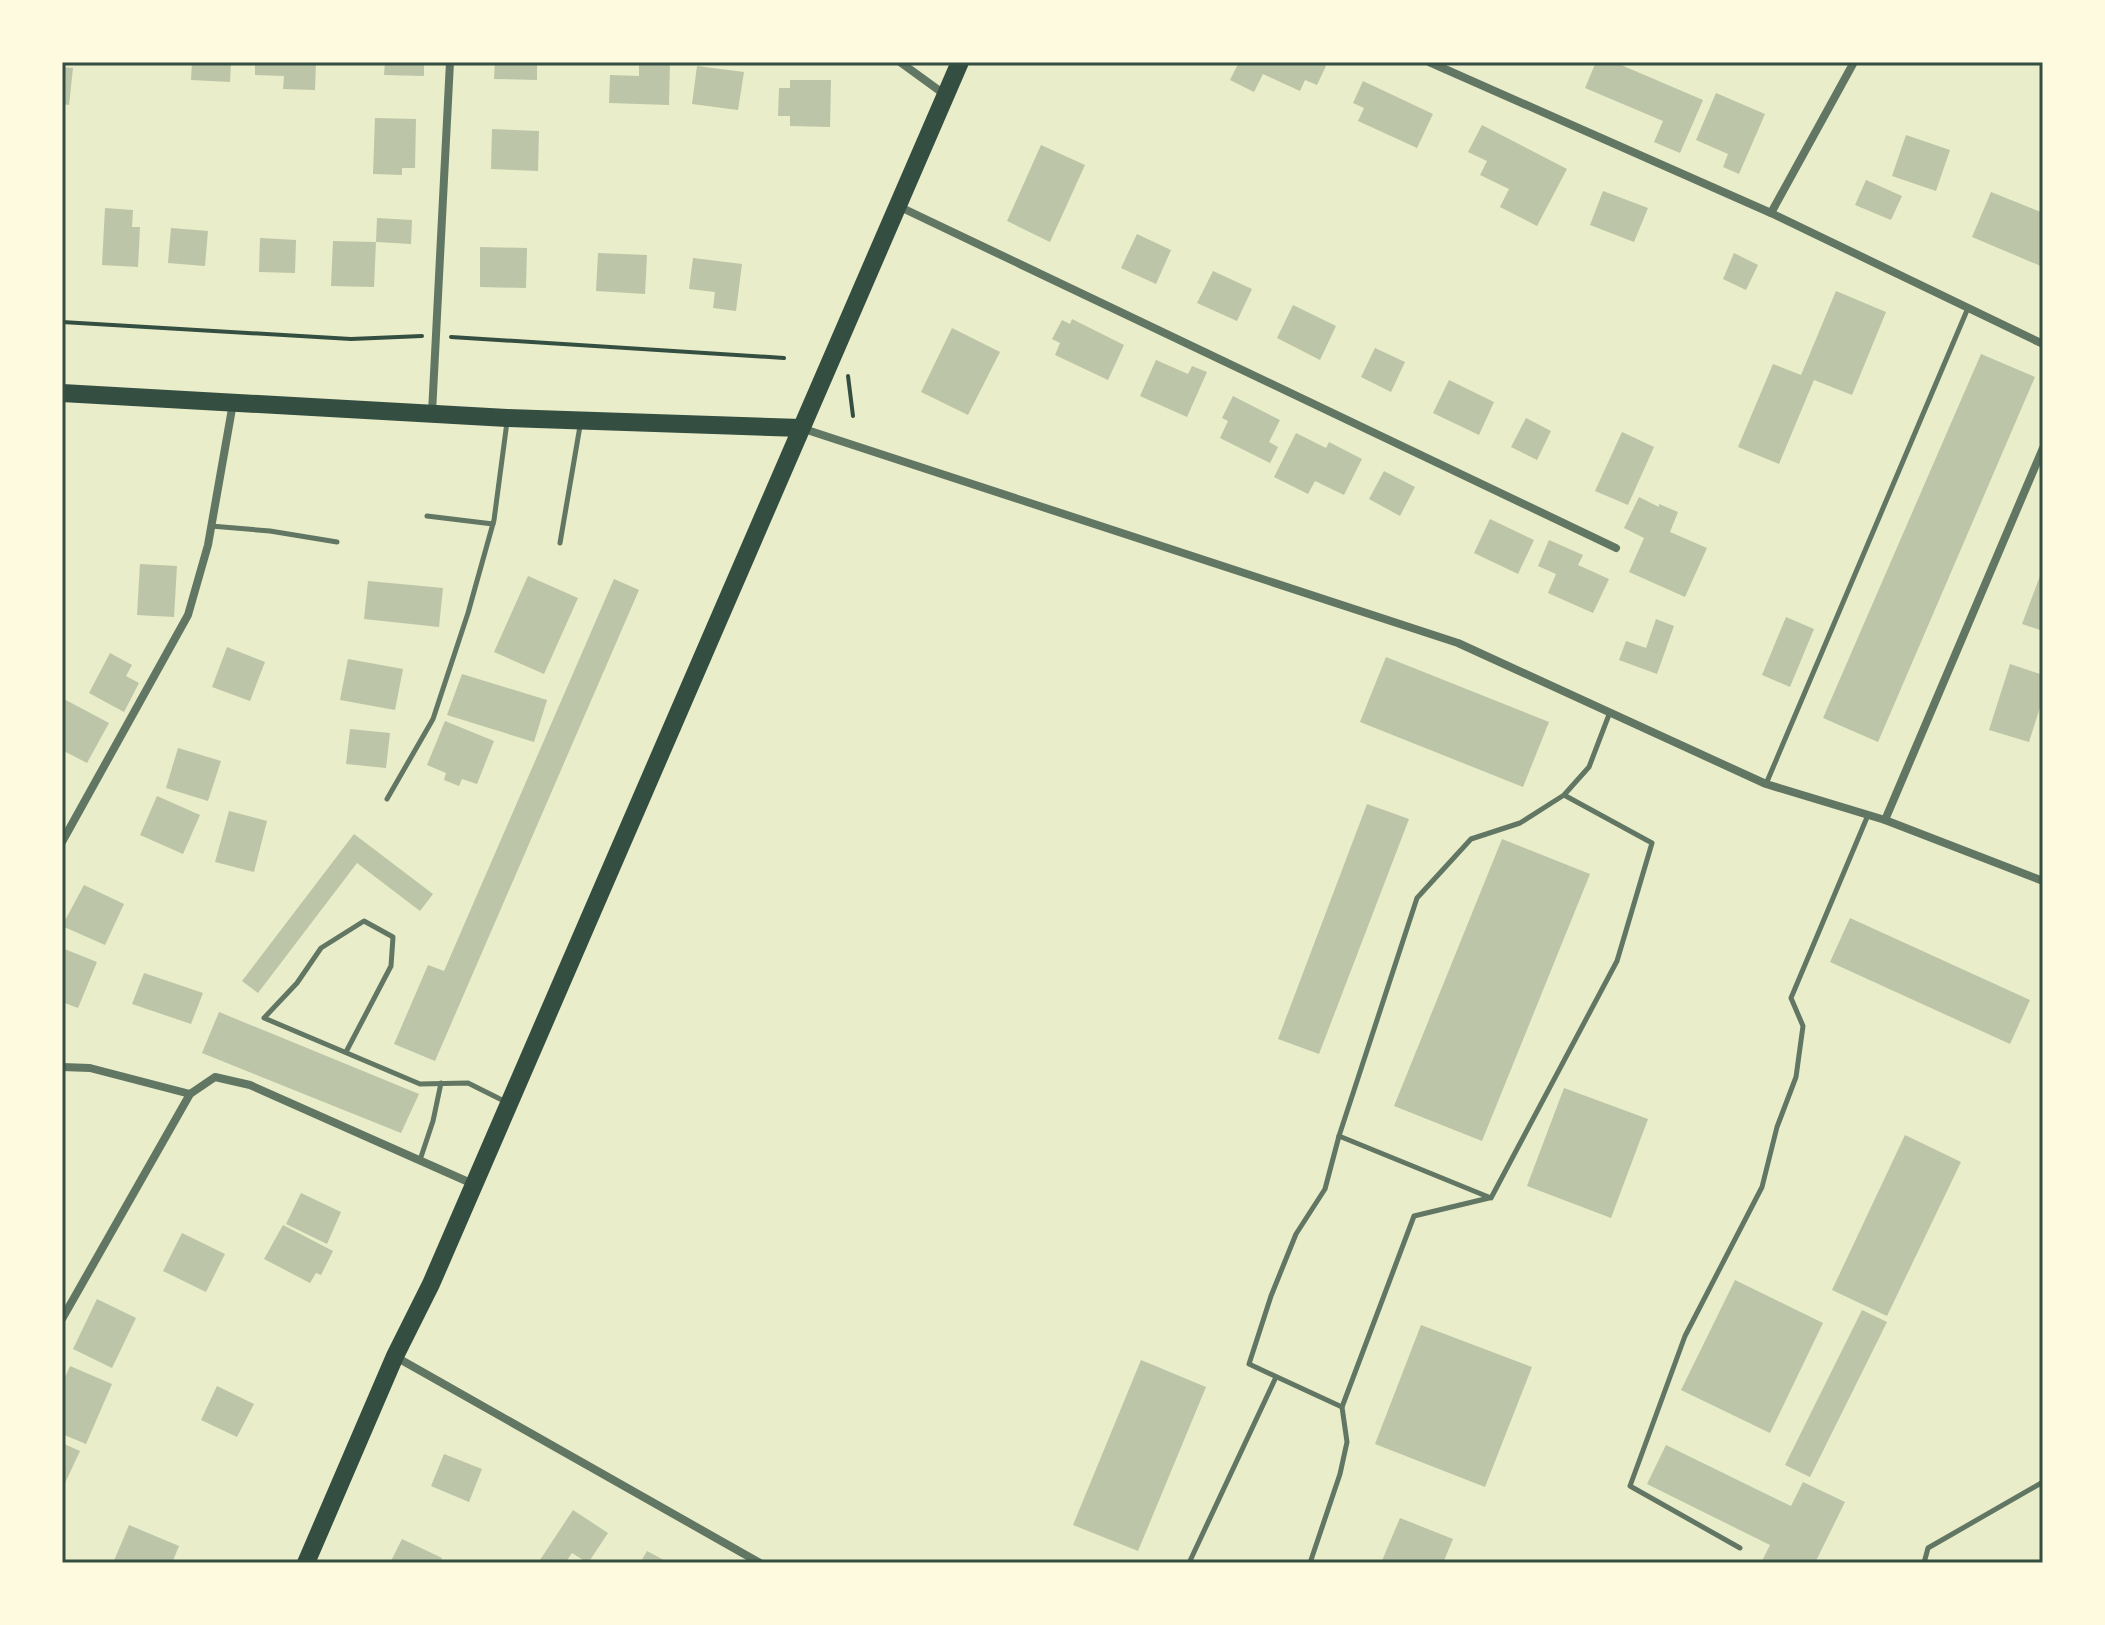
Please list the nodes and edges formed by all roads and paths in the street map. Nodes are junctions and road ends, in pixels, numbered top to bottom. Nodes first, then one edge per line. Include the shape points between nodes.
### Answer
1 (450, 62) edge
2 (900, 62) edge
3 (960, 62) edge
4 (1429, 62) edge
5 (1854, 62) edge
6 (945, 95) junction
7 (897, 206) junction
8 (1771, 213) junction
9 (1968, 308) junction
10 (2043, 344) edge
11 (62, 393) edge
12 (233, 403) junction
13 (432, 413) junction
14 (507, 418) junction
15 (581, 420) junction
16 (801, 428) junction
17 (2043, 448) edge
18 (427, 516) dead end
19 (493, 524) junction
20 (211, 526) junction
21 (337, 542) dead end
22 (560, 543) dead end
23 (1616, 548) dead end
24 (1610, 712) junction
25 (1766, 784) junction
26 (1564, 795) junction
27 (387, 799) dead end
28 (1868, 815) junction
29 (1885, 820) junction
30 (62, 842) edge
31 (2043, 881) edge
32 (346, 1052) junction
33 (62, 1067) edge
34 (441, 1083) junction
35 (190, 1094) junction
36 (509, 1103) junction
37 (1339, 1136) junction
38 (420, 1160) junction
39 (474, 1184) junction
40 (1491, 1198) junction
41 (62, 1319) edge
42 (395, 1356) junction
43 (1276, 1377) junction
44 (1342, 1407) junction
45 (2043, 1482) edge
46 (1740, 1548) dead end
47 (306, 1563) edge
48 (760, 1563) edge
49 (1189, 1563) edge
50 (1310, 1563) edge
51 (1924, 1563) edge

1 - 13 street
2 - 6 street
3 - 6 main road
4 - 8 street
5 - 8 street
6 - 7 main road
7 - 16 main road
7 - 23 street
8 - 9 street
9 - 10 street
9 - 25 lane
11 - 12 main road
12 - 13 main road
12 - 20 street
13 - 14 main road
14 - 15 main road
14 - 19 lane
15 - 16 main road
15 - 22 lane
16 - 24 street via 1458,643
16 - 36 main road
17 - 29 street
18 - 19 lane
19 - 27 lane via 433,719
20 - 21 lane
20 - 30 street via 188,615
24 - 25 street
24 - 26 lane via 1589,767
25 - 28 street
26 - 37 lane via 1520,823 1471,839 1417,898
26 - 40 lane via 1652,843 1617,961
28 - 29 street
28 - 46 lane via 1791,998 1803,1026 1796,1077 1762,1187 1685,1336 1630,1486
29 - 31 street
32 - 32 lane via 391,966 393,937 364,921 321,948 264,1018
32 - 34 lane via 420,1084
33 - 35 street via 90,1068
34 - 36 lane via 468,1083
34 - 38 lane
35 - 38 street via 215,1077 250,1085
35 - 41 street
36 - 39 main road
37 - 40 lane
37 - 43 lane via 1325,1189 1296,1234 1249,1364
38 - 39 street
39 - 42 main road
40 - 44 lane via 1414,1216
42 - 47 main road
42 - 48 street
43 - 44 lane
43 - 49 lane
44 - 50 lane via 1347,1442
45 - 51 lane via 1928,1548

